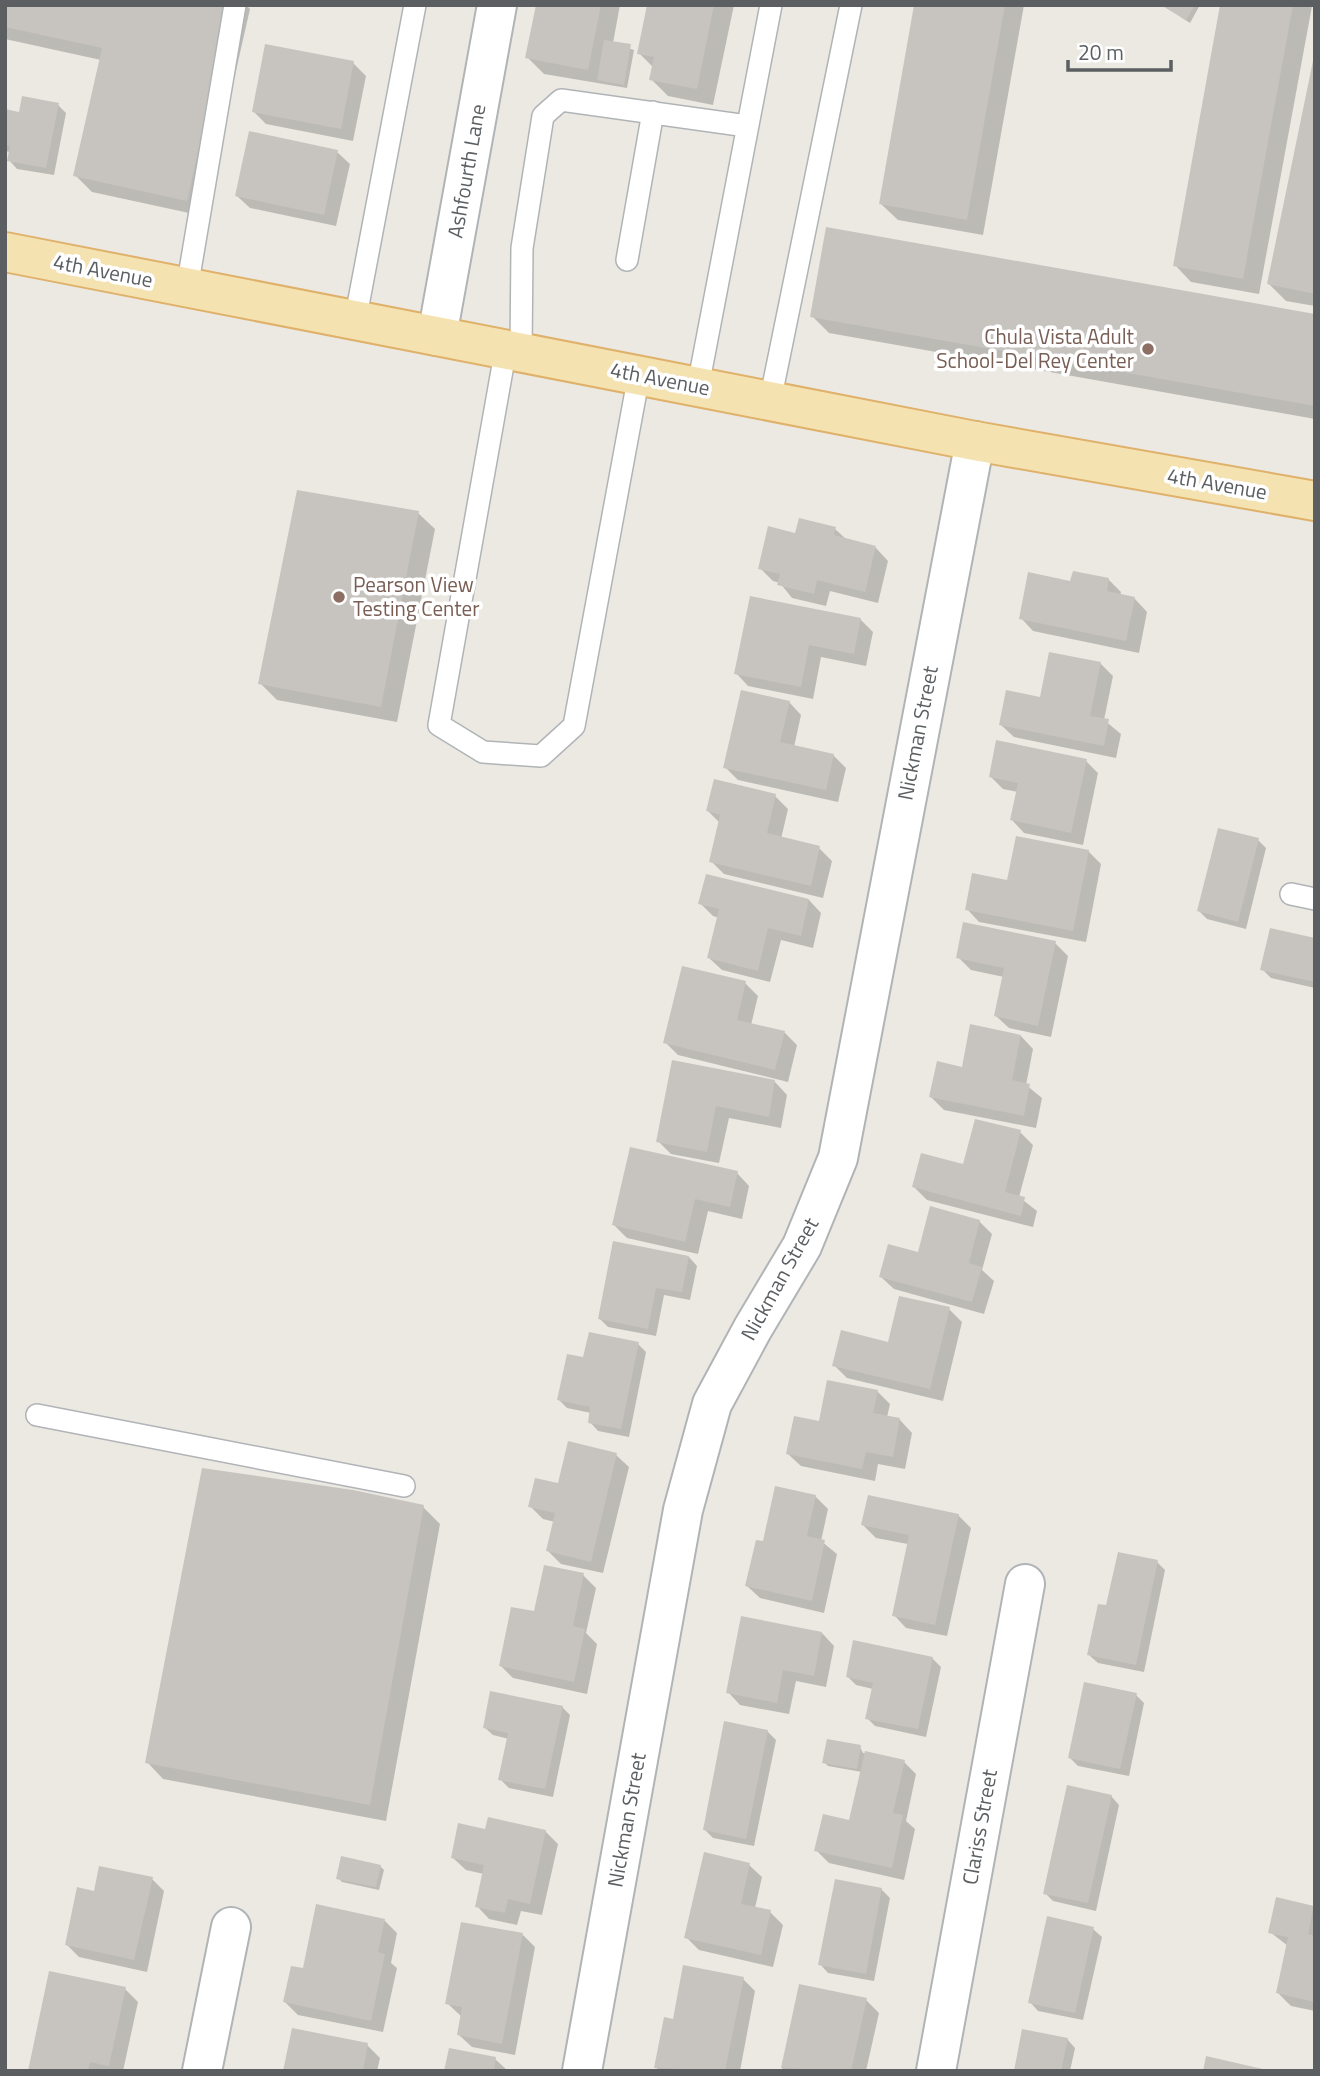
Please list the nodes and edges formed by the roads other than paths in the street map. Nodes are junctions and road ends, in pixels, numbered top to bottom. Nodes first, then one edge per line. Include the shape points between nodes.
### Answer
1 (235, 5) edge
2 (415, 5) edge
3 (497, 5) edge
4 (771, 5) edge
5 (851, 5) edge
6 (653, 112) junction
7 (747, 126) junction
8 (5, 252) edge
9 (627, 260) dead end
10 (187, 288) junction
11 (355, 321) junction
12 (437, 337) junction
13 (514, 350) junction
14 (639, 375) junction
15 (698, 386) junction
16 (770, 401) junction
17 (975, 441) junction
18 (1315, 502) edge
19 (1291, 894) dead end
20 (1315, 899) edge
21 (37, 1415) dead end
22 (404, 1486) dead end
23 (1025, 1584) dead end
24 (231, 1927) dead end
25 (202, 2071) edge
26 (582, 2071) edge
27 (936, 2071) edge

1 - 10 lane
2 - 11 lane
3 - 12 street, Ashfourth Lane
4 - 7 lane
5 - 16 lane
6 - 7 lane
6 - 9 lane
6 - 13 lane via 561,100 543,117 522,248
7 - 15 lane
8 - 10 main road, 4th Avenue
10 - 11 main road, 4th Avenue
11 - 12 main road, 4th Avenue
12 - 13 main road, 4th Avenue
13 - 14 main road, 4th Avenue
13 - 14 lane via 439,725 483,752 541,756 574,726
14 - 15 main road, 4th Avenue
15 - 16 main road, 4th Avenue
16 - 17 main road, 4th Avenue
17 - 18 main road, 4th Avenue
17 - 26 street, Nickman Street via 838,1158 802,1246 712,1404 683,1510
19 - 20 lane
21 - 22 lane
23 - 27 street, Clariss Street
24 - 25 street

